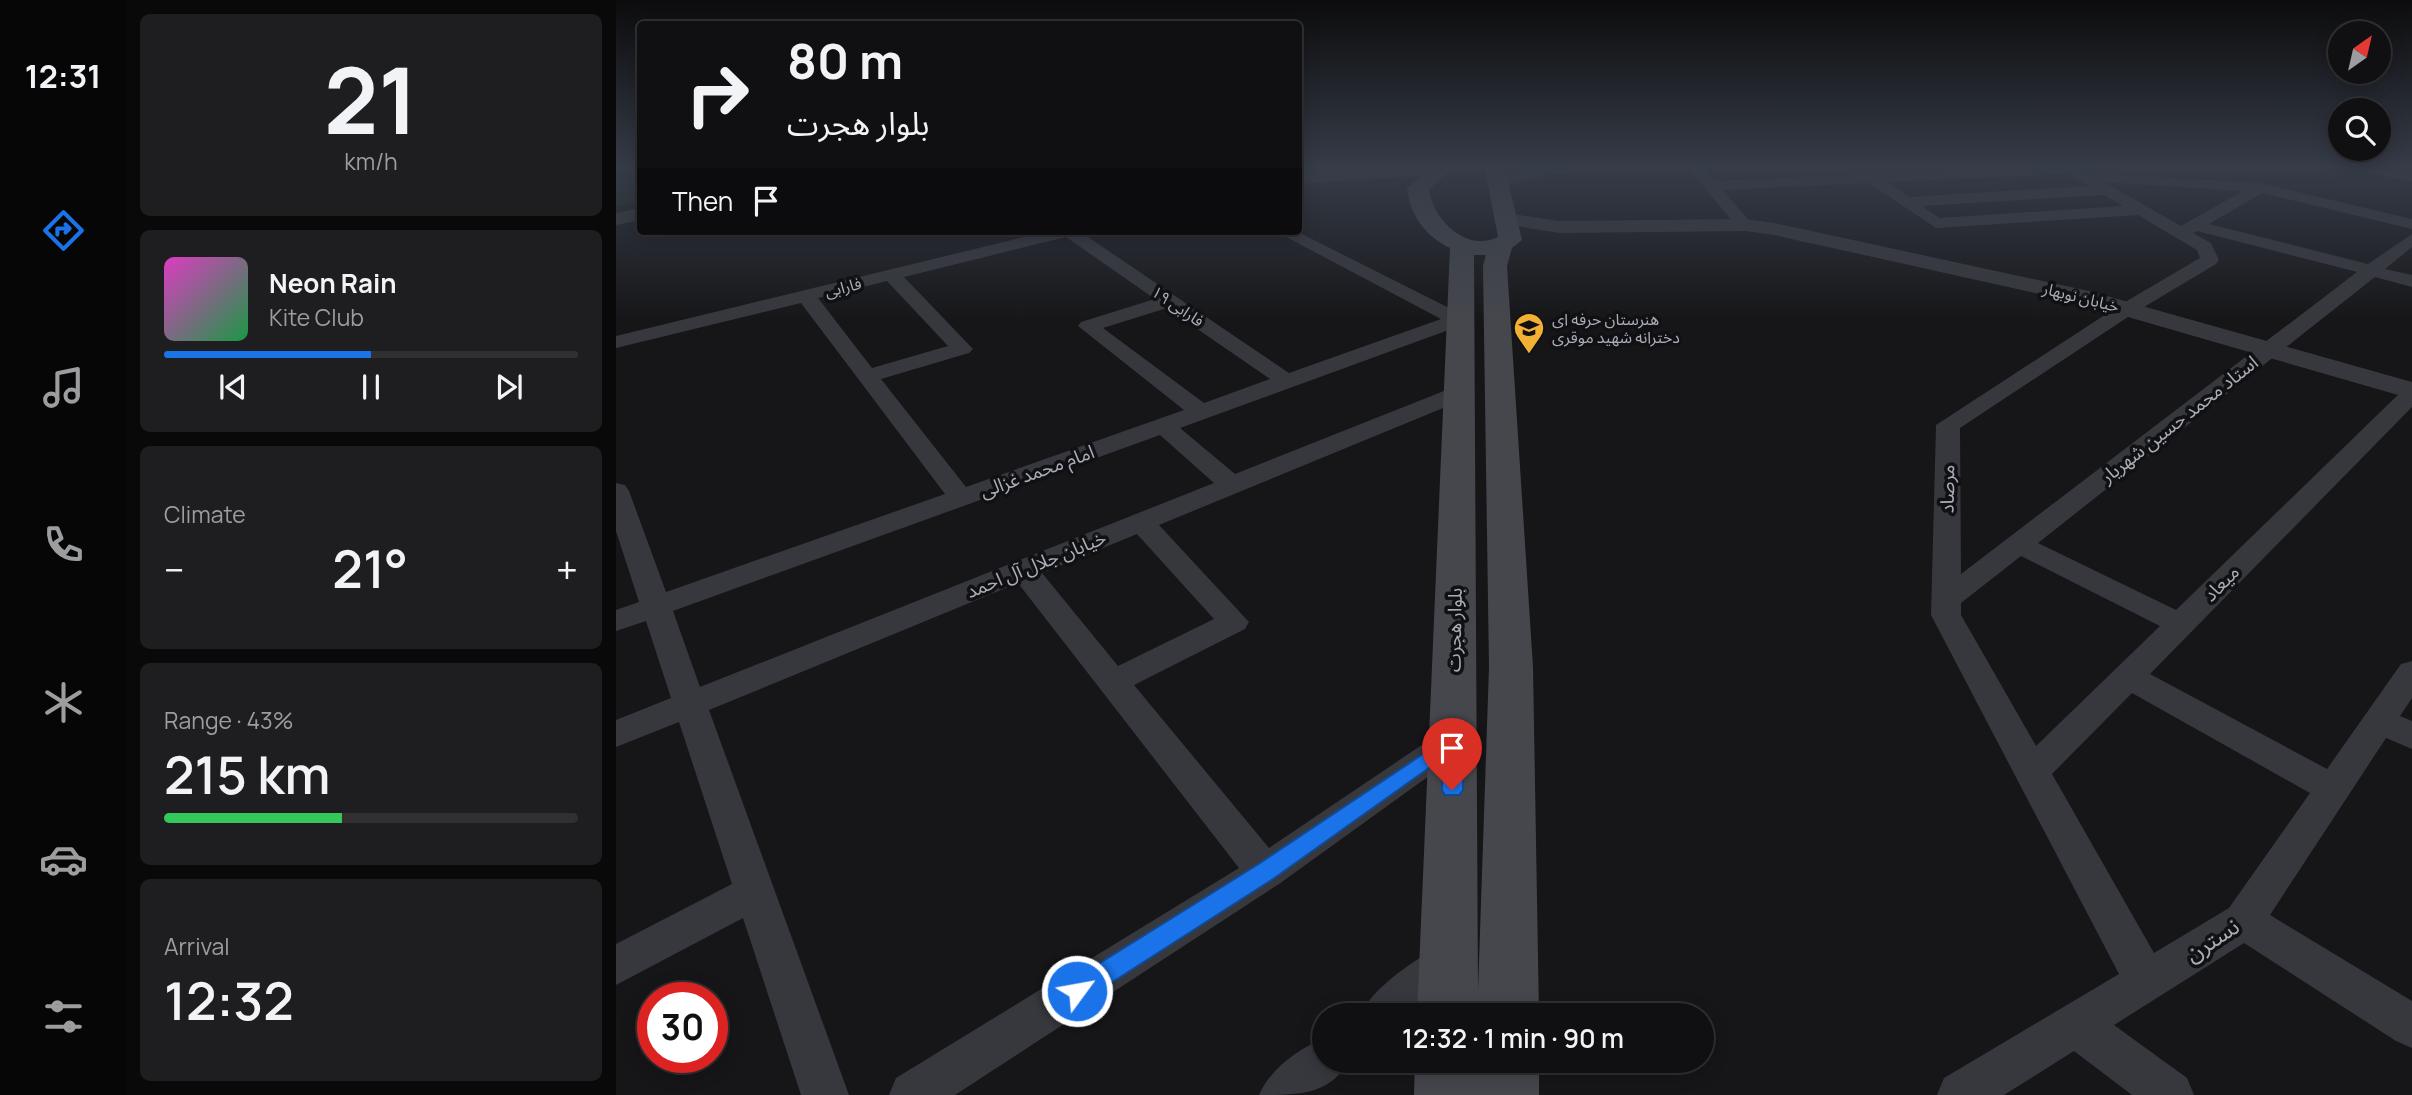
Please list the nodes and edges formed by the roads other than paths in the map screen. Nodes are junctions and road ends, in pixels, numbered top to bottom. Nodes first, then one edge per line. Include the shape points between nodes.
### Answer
1 (1440, 220) edge
2 (1495, 220) edge
3 (1741, 220) edge
4 (1932, 220) edge
5 (1982, 220) edge
6 (2167, 220) edge
7 (2204, 220) edge
8 (1745, 225) junction
9 (2188, 229) junction
10 (1053, 235) edge
11 (1075, 235) edge
12 (1291, 235) edge
13 (1494, 238) junction
14 (2412, 239) edge
15 (2372, 270) junction
16 (891, 275) junction
17 (2412, 281) edge
18 (806, 296) junction
19 (1170, 301) junction
20 (2127, 309) junction
21 (1458, 320) junction
22 (616, 342) edge
23 (2268, 350) junction
24 (868, 376) junction
25 (1287, 381) junction
26 (2412, 393) edge
27 (1457, 394) junction
28 (1201, 412) junction
29 (1163, 425) junction
30 (1232, 485) junction
31 (616, 490) edge
32 (961, 498) junction
33 (1141, 522) junction
34 (2018, 544) junction
35 (1023, 569) junction
36 (654, 600) junction
37 (1946, 600) junction
38 (616, 621) edge
39 (2180, 624) junction
40 (2412, 672) edge
41 (2127, 676) junction
42 (1113, 682) junction
43 (690, 704) junction
44 (2379, 720) junction
45 (616, 734) edge
46 (2412, 736) edge
47 (1453, 741) junction
48 (2032, 772) junction
49 (2333, 789) junction
50 (1265, 872) junction
51 (755, 892) junction
52 (2244, 921) junction
53 (1449, 961) junction
54 (616, 965) edge
55 (2146, 981) junction
56 (1397, 1003) edge
57 (1448, 1003) edge
58 (1508, 1003) edge
59 (2075, 1024) junction
60 (2412, 1026) edge
61 (1312, 1071) edge
62 (1447, 1073) edge
63 (1507, 1073) edge
64 (825, 1095) edge
65 (913, 1095) edge
66 (1283, 1095) edge
67 (1446, 1095) edge
68 (1507, 1095) edge
69 (1961, 1095) edge
70 (2170, 1095) edge

1 - 13 main road
2 - 13 main road
3 - 8 street
4 - 5 street
6 - 9 street, مرصاد
7 - 9 street
8 - 13 street, خیابان نوبهار via 1558,231
8 - 20 street, خیابان نوبهار
9 - 15 street
9 - 20 street, مرصاد via 2210,260
10 - 16 street, فارابی
11 - 19 street, فارابی ۱۹
12 - 21 street
13 - 21 main road, بلوار هجرت
13 - 58 main road via 1511,667
14 - 15 street, استاد محمد حسین شهریار
15 - 17 street
15 - 23 street, استاد محمد حسین شهریار
16 - 18 street, فارابی
16 - 24 street via 962,349
18 - 22 street, فارابی
18 - 24 street
19 - 25 street, فارابی ۱۹
19 - 28 street via 1088,326
20 - 23 street, خیابان نوبهار
20 - 37 street, مرصاد via 1948,425
21 - 25 street, امام محمد غزالی
21 - 27 main road, بلوار هجرت
23 - 26 street, خیابان نوبهار
23 - 34 street, استاد محمد حسین شهریار
24 - 32 street
25 - 28 street, امام محمد غزالی
26 - 39 street, میعاد
27 - 30 street, خیابان جلال آل احمد
27 - 47 main road, بلوار هجرت
28 - 29 street, امام محمد غزالی
29 - 30 street
29 - 32 street, امام محمد غزالی
30 - 33 street, خیابان جلال آل احمد
31 - 36 street
32 - 36 street, امام محمد غزالی
33 - 35 street, خیابان جلال آل احمد
33 - 42 street via 1234,622
34 - 37 street, استاد محمد حسین شهریار
34 - 39 street
35 - 42 street
35 - 43 street, خیابان جلال آل احمد
36 - 38 street, امام محمد غزالی
36 - 43 street
37 - 48 street, مرصاد via 1946,615
39 - 41 street, میعاد
40 - 44 street, نسترن
41 - 48 street, میعاد
41 - 49 street
42 - 50 street
43 - 45 street, خیابان جلال آل احمد
43 - 51 street
44 - 46 street
44 - 49 street, نسترن
47 - 50 street
47 - 53 main road, بلوار هجرت
48 - 55 street, مرصاد
49 - 52 street, نسترن
50 - 65 street
51 - 54 street
51 - 64 street
52 - 55 street, نسترن
52 - 60 street
53 - 56 street
53 - 57 main road, بلوار هجرت
55 - 59 street, نسترن
59 - 69 street, نسترن
59 - 70 street
61 - 66 street
62 - 67 main road
63 - 68 main road

